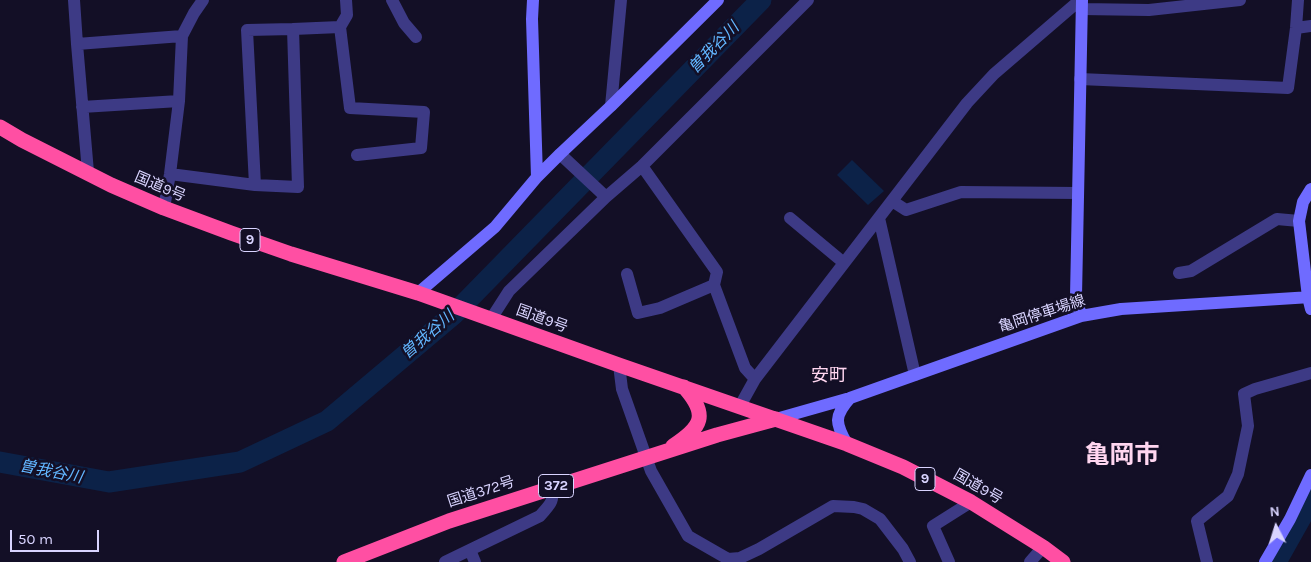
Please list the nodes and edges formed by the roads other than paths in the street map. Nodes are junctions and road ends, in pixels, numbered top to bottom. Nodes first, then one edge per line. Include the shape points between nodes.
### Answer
1 (74, 0) edge
2 (202, 0) edge
3 (346, 0) edge
4 (392, 0) edge
5 (533, 0) edge
6 (621, 0) edge
7 (718, 0) edge
8 (808, 0) edge
9 (1240, 0) edge
10 (1298, 0) edge
11 (1081, 3) edge
12 (1151, 5) edge
13 (1311, 26) edge
14 (340, 28) junction
15 (1296, 28) junction
16 (293, 30) junction
17 (182, 36) junction
18 (416, 37) dead end
19 (77, 44) junction
20 (1080, 79) junction
21 (179, 101) junction
22 (611, 106) junction
23 (82, 107) junction
24 (0, 127) edge
25 (357, 155) dead end
26 (563, 156) junction
27 (642, 166) junction
28 (88, 172) junction
29 (170, 174) junction
30 (537, 177) junction
31 (255, 185) junction
32 (1311, 189) edge
33 (1078, 194) junction
34 (606, 197) junction
35 (892, 201) junction
36 (164, 208) junction
37 (790, 218) dead end
38 (878, 218) junction
39 (1299, 221) junction
40 (844, 263) junction
41 (1179, 273) dead end
42 (627, 274) dead end
43 (714, 285) junction
44 (422, 295) junction
45 (1310, 301) edge
46 (1081, 316) junction
47 (491, 319) junction
48 (619, 365) junction
49 (1311, 374) edge
50 (915, 375) junction
51 (755, 379) junction
52 (684, 387) junction
53 (850, 398) junction
54 (740, 406) junction
55 (776, 418) junction
56 (847, 444) junction
57 (663, 452) junction
58 (646, 457) junction
59 (1311, 475) edge
60 (551, 488) junction
61 (971, 502) junction
62 (1042, 547) junction
63 (473, 556) edge
64 (344, 562) edge
65 (446, 562) edge
66 (910, 562) edge
67 (950, 562) edge
68 (1030, 562) edge
69 (1063, 562) edge
70 (1208, 562) edge
71 (1265, 562) edge

1 - 19 street
2 - 17 street
3 - 14 street via 347,15
4 - 18 street
5 - 30 street
6 - 22 street
7 - 22 street
8 - 27 street
9 - 12 street
10 - 15 street
11 - 12 street
11 - 20 street
11 - 35 street via 994,74 967,103
13 - 15 street
14 - 16 street
14 - 25 street via 350,108 424,112 421,148
15 - 20 street via 1288,88
16 - 31 street via 298,187
16 - 31 street via 247,30
17 - 19 street
17 - 21 street
19 - 23 street
20 - 33 street
21 - 23 street
21 - 29 street
22 - 26 street
23 - 28 street
24 - 28 highway, 国道9号 / 9
26 - 30 street
26 - 34 street
27 - 34 street
27 - 43 street via 717,272
28 - 36 highway, 国道9号 / 9
29 - 31 street
29 - 36 street
30 - 44 street via 494,227
32 - 39 street, 亀岡停車場線 via 1303,202
33 - 35 street via 961,192 906,210
33 - 46 street via 1076,296
34 - 47 street via 509,291
35 - 38 street
36 - 44 highway, 国道9号 / 9 via 291,254
37 - 40 street
38 - 40 street
38 - 50 street
39 - 41 street via 1277,219 1191,271
39 - 45 street, 亀岡停車場線
40 - 51 street
42 - 43 street via 638,313 660,308
43 - 51 street via 745,368
44 - 47 highway, 国道9号 / 9
45 - 46 street, 亀岡停車場線 via 1121,309
46 - 50 street, 亀岡停車場線
47 - 48 highway, 国道9号 / 9
48 - 52 highway, 国道9号 / 9
48 - 58 street via 622,389
49 - 70 street via 1244,394 1248,426 1238,474 1228,496 1197,521
50 - 53 street, 亀岡停車場線
51 - 54 street
52 - 54 highway, 国道9号 / 9
52 - 57 highway via 698,405 698,423
53 - 55 street, 亀岡停車場線
53 - 56 street via 839,412 838,422
54 - 55 highway, 国道9号 / 9
55 - 56 highway, 国道9号 / 9
55 - 57 highway, 国道372号 / 372
56 - 61 highway, 国道9号 / 9 via 903,467
57 - 58 highway, 国道372号 / 372
58 - 60 highway, 国道372号 / 372
58 - 66 street via 688,536 728,559 740,558 759,549 833,506 863,509 880,519
59 - 71 street
60 - 63 street via 550,504 540,516
60 - 64 highway, 国道372号 / 372 via 450,521
61 - 62 highway, 国道9号 / 9
61 - 67 street via 933,526
62 - 68 street
62 - 69 highway, 国道9号 / 9
63 - 65 street

